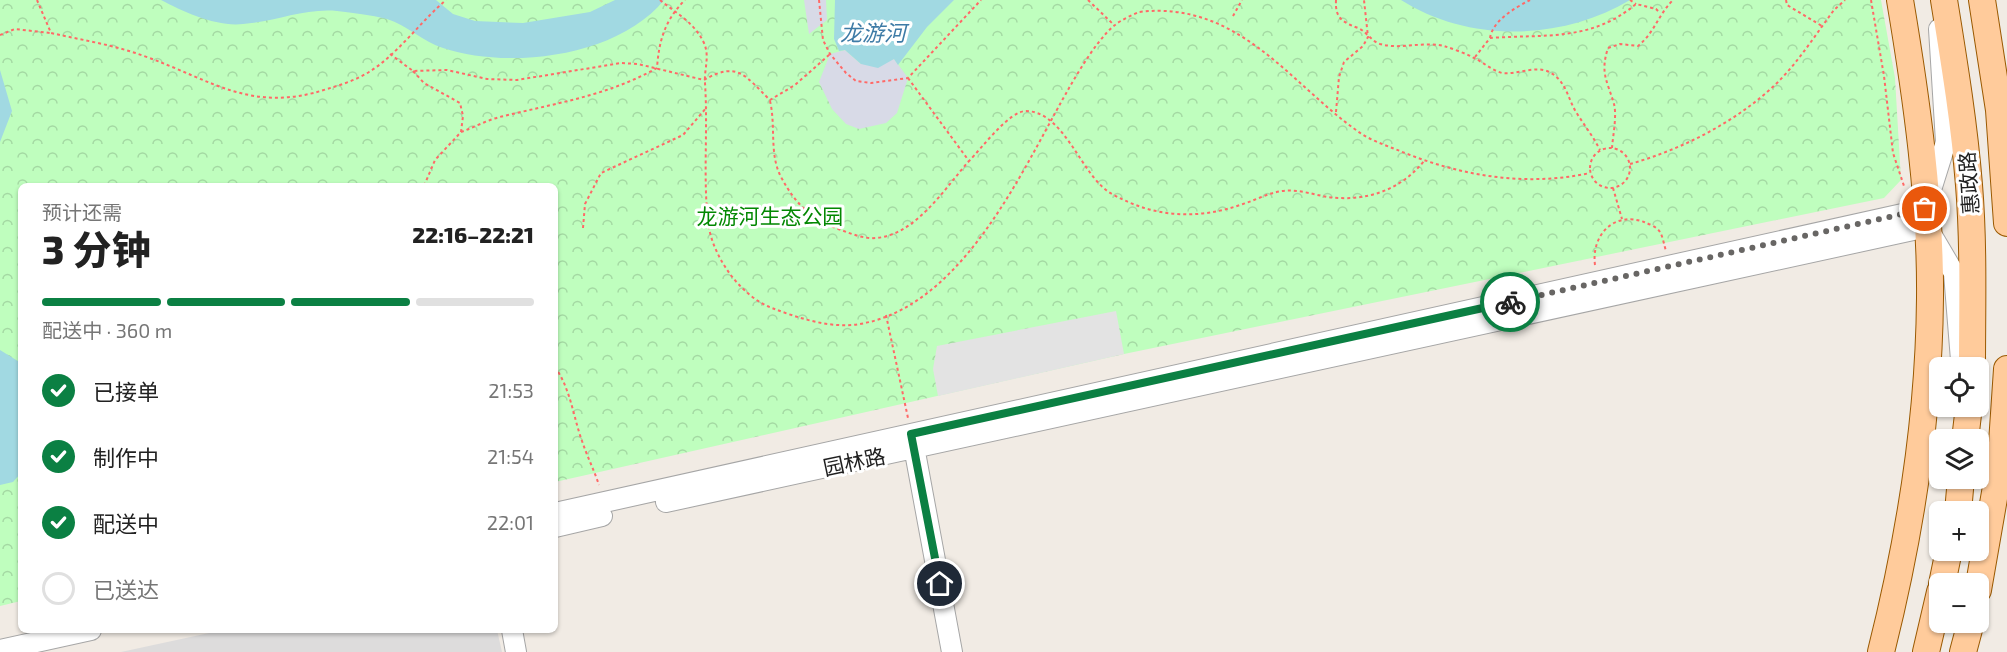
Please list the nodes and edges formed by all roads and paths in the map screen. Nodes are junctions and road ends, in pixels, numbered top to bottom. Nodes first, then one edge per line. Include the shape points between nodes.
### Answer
1 (37, 0) edge
2 (446, 0) edge
3 (660, 0) edge
4 (686, 0) edge
5 (819, 0) edge
6 (981, 0) edge
7 (1088, 0) edge
8 (1242, 0) edge
9 (1336, 0) edge
10 (1364, 0) edge
11 (1530, 0) edge
12 (1630, 0) edge
13 (1673, 0) edge
14 (1786, 0) edge
15 (1845, 0) edge
16 (1871, 0) edge
17 (1900, 0) edge
18 (1939, 0) edge
19 (1944, 0) edge
20 (1982, 0) edge
21 (1992, 0) edge
22 (1636, 4) junction
23 (1163, 5) dead end
24 (675, 11) junction
25 (1660, 13) junction
26 (1223, 14) dead end
27 (1114, 25) junction
28 (1822, 26) junction
29 (51, 33) junction
30 (0, 35) edge
31 (1368, 37) junction
32 (1491, 38) junction
33 (390, 54) junction
34 (830, 54) junction
35 (1475, 58) junction
36 (1288, 65) dead end
37 (657, 68) junction
38 (413, 71) junction
39 (908, 78) junction
40 (704, 80) junction
41 (770, 100) junction
42 (707, 107) junction
43 (1999, 110) junction
44 (1335, 113) junction
45 (1050, 122) junction
46 (461, 132) junction
47 (1612, 148) junction
48 (1600, 150) junction
49 (969, 161) junction
50 (1424, 161) junction
51 (1630, 164) junction
52 (1590, 173) junction
53 (425, 183) edge
54 (1613, 188) junction
55 (1922, 216) junction
56 (1622, 219) junction
57 (2007, 223) edge
58 (583, 228) dead end
59 (1671, 267) junction
60 (1598, 282) junction
61 (886, 315) junction
62 (1960, 357) edge
63 (1972, 357) edge
64 (2007, 369) edge
65 (558, 372) edge
66 (913, 441) junction
67 (606, 502) junction
68 (558, 512) edge
69 (558, 526) edge
70 (1981, 573) edge
71 (18, 632) edge
72 (77, 633) edge
73 (513, 633) edge
74 (1930, 633) edge
75 (1968, 633) edge
76 (0, 636) edge
77 (0, 650) edge
78 (516, 652) edge
79 (952, 652) edge
80 (1881, 652) edge
81 (1926, 652) edge
82 (1963, 652) edge

1 - 29 path
2 - 33 path
3 - 24 path
4 - 24 path
5 - 34 path via 823,40
6 - 39 path
7 - 27 path
8 - 26 path via 1233,17
9 - 31 path via 1340,20 1361,29
10 - 31 path
11 - 32 path via 1503,18 1491,32
12 - 22 path
13 - 25 path
14 - 28 path via 1787,5
15 - 28 path
16 - 55 path via 1893,153
17 - 55 main road via 1921,141
18 - 55 street via 1946,142
19 - 63 main road, 惠政路 via 1962,109 1969,187
20 - 43 main road, 惠政路
21 - 43 street
22 - 25 path
22 - 32 path via 1601,25 1567,36
23 - 27 path
24 - 37 path via 663,32
24 - 40 path via 691,22 705,44 708,56
25 - 47 path via 1657,26 1638,46 1620,44 1608,48 1605,84 1615,106
27 - 45 path via 1073,80
28 - 51 path via 1778,82 1752,104 1704,134
29 - 30 path via 15,30
29 - 33 path via 130,51 208,84 253,97 283,100 347,83 370,72
31 - 35 path via 1378,44 1396,47 1419,43 1443,46
31 - 44 path via 1344,62
32 - 35 path
33 - 38 path
34 - 39 path via 856,81
34 - 41 path via 795,85
35 - 48 path via 1502,73 1532,69 1547,71 1559,79
36 - 44 path
37 - 38 path via 621,63 517,80 447,70
37 - 40 path
37 - 46 path via 583,99 502,116
38 - 46 path via 460,103
39 - 49 path
40 - 41 path via 720,71 741,73
40 - 42 path
41 - 49 path via 773,152 781,177 802,208 815,220 865,238 895,233 910,225
42 - 58 path via 683,135 601,173 585,204
42 - 61 path via 708,225 737,284 758,301 813,321 860,324
43 - 57 main road, 惠政路
44 - 50 path via 1358,132
45 - 49 path via 1027,111 1017,112
45 - 50 path via 1110,194 1152,210 1182,216 1227,209 1284,190 1344,199 1381,192 1413,175
45 - 61 path via 1010,193 965,258 938,284
46 - 53 path via 435,160
47 - 48 path
47 - 51 path via 1624,153
48 - 52 path via 1591,160
50 - 52 path via 1501,179 1564,179
51 - 54 path via 1628,177
52 - 54 path via 1601,187
54 - 56 path
55 - 59 street, 园林路
55 - 62 street via 1954,273
55 - 66 street, 园林路
55 - 80 main road via 1930,297 1925,398 1913,497
56 - 59 path via 1638,220 1660,232
56 - 60 path via 1611,224 1596,243
59 - 60 street, 园林路
60 - 66 street, 园林路
61 - 66 path
64 - 70 main road via 2001,458
65 - 67 path
66 - 67 street, 园林路
66 - 69 street, 园林路
66 - 79 street
67 - 68 street, 园林路
71 - 76 street
72 - 77 street
73 - 78 street
74 - 81 main road
75 - 82 main road

